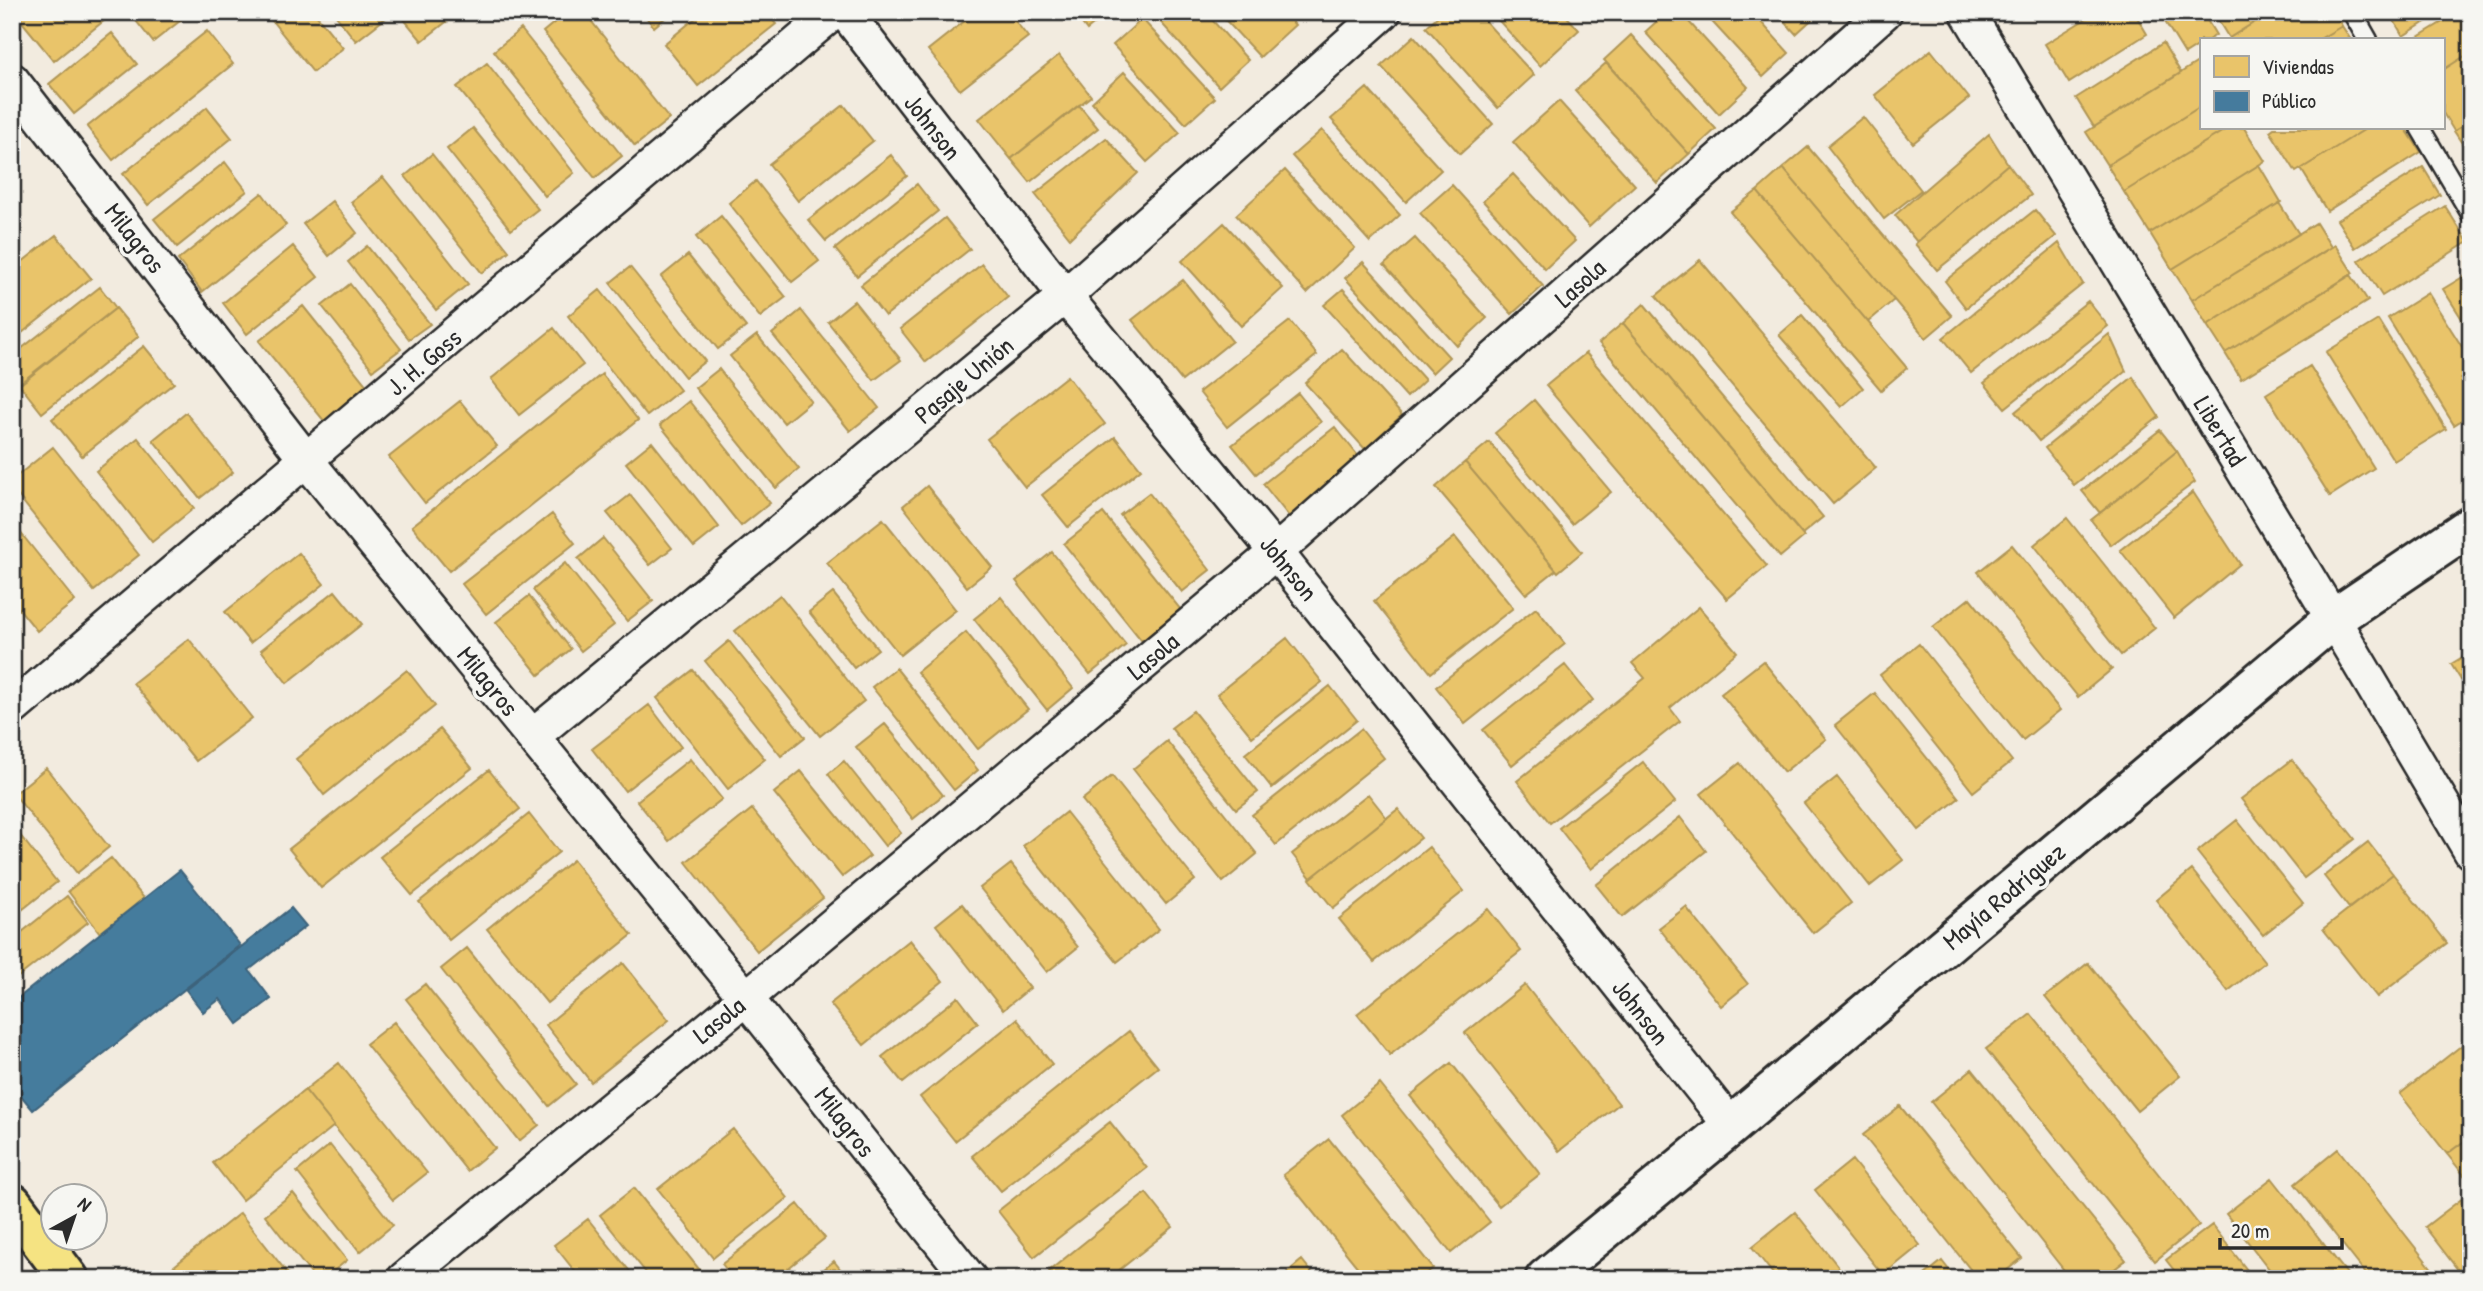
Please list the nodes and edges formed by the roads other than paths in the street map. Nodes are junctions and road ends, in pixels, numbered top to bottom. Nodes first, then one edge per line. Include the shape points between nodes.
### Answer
1 (834, 12) edge
2 (845, 12) edge
3 (1384, 12) edge
4 (1885, 12) edge
5 (1967, 12) edge
6 (2351, 12) edge
7 (2367, 38) edge
8 (12, 80) edge
9 (2421, 130) edge
10 (2471, 214) edge
11 (1065, 296) junction
12 (307, 461) junction
13 (2471, 526) edge
14 (1276, 552) junction
15 (2333, 619) junction
16 (12, 709) edge
17 (533, 736) junction
18 (2471, 852) edge
19 (746, 998) junction
20 (1731, 1126) junction
21 (12, 1203) edge
22 (69, 1279) edge
23 (404, 1279) edge
24 (970, 1279) edge
25 (1545, 1279) edge

1 - 12 street, J. H. Goss
2 - 11 street, Johnson
3 - 11 street, Pasaje Unión
4 - 14 street, Lasola
5 - 15 street, Libertad
6 - 7 lane
8 - 12 street, Milagros
9 - 10 lane
11 - 14 street, Johnson
11 - 17 street, Pasaje Unión
12 - 16 street, J. H. Goss
12 - 17 street, Milagros
13 - 15 main road, Mayía Rodríguez
14 - 19 street, Lasola
14 - 20 street, Johnson
15 - 18 street, Libertad
15 - 20 main road, Mayía Rodríguez
17 - 19 street, Milagros
19 - 23 street, Lasola
19 - 24 street, Milagros
20 - 25 main road, Mayía Rodríguez
21 - 22 main road

